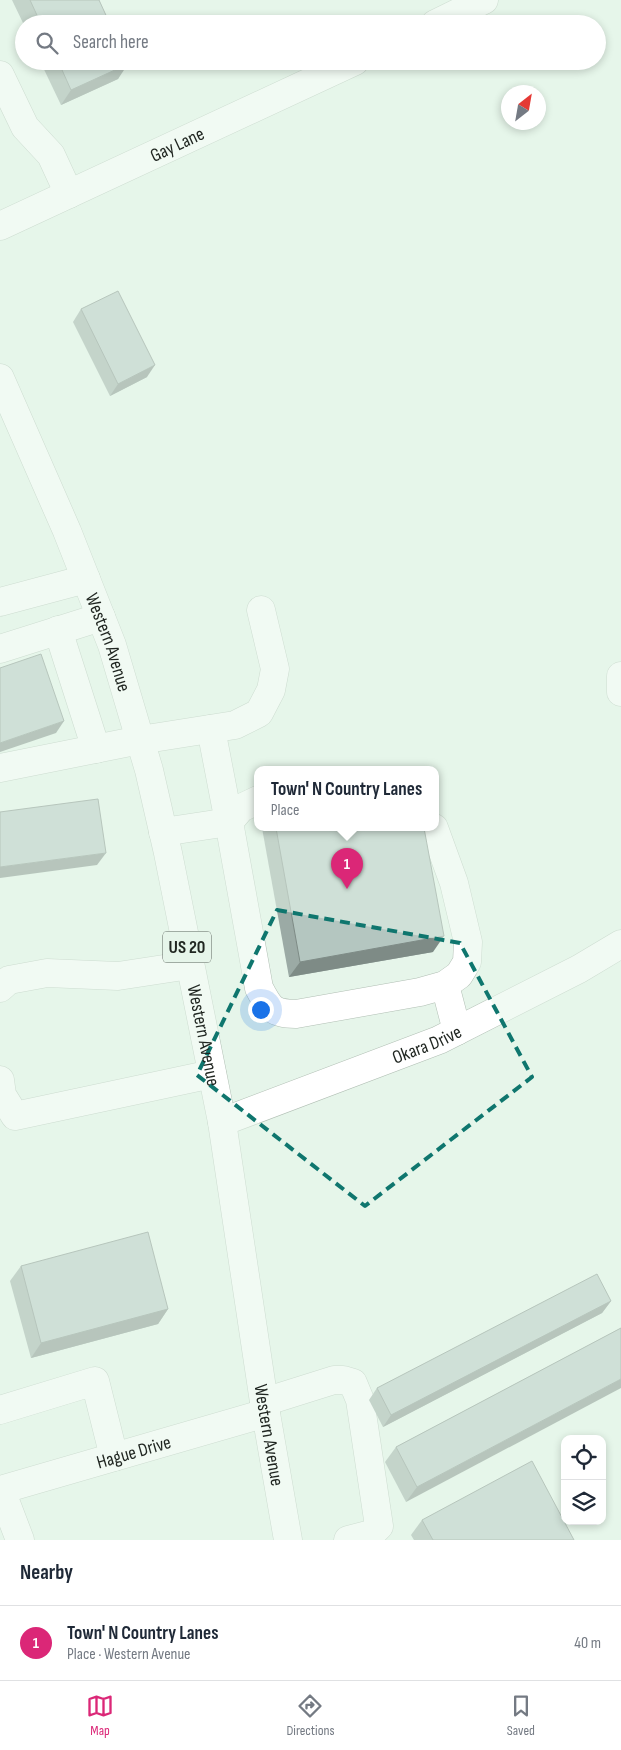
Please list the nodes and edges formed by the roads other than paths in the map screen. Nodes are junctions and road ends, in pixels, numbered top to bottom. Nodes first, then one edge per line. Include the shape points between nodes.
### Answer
1 (484, 0) edge
2 (453, 15) edge
3 (336, 70) edge
4 (0, 75) edge
5 (69, 194) junction
6 (0, 226) edge
7 (0, 378) edge
8 (7, 413) edge
9 (86, 579) junction
10 (0, 602) edge
11 (261, 610) dead end
12 (101, 617) junction
13 (58, 630) junction
14 (0, 649) edge
15 (621, 676) edge
16 (621, 692) edge
17 (212, 729) junction
18 (140, 740) junction
19 (96, 748) junction
20 (0, 768) edge
21 (254, 802) edge
22 (229, 822) junction
23 (435, 831) edge
24 (163, 832) junction
25 (621, 944) edge
26 (190, 965) junction
27 (445, 985) junction
28 (0, 988) edge
29 (457, 1031) junction
30 (212, 1074) junction
31 (0, 1080) edge
32 (222, 1122) junction
33 (265, 1408) junction
34 (0, 1410) edge
35 (114, 1457) junction
36 (1, 1490) edge
37 (20, 1540) edge
38 (288, 1540) edge
39 (348, 1540) edge

1 - 2 main road
3 - 5 main road, Gay Lane
4 - 5 main road via 25,127 51,155
5 - 6 main road, Gay Lane
7 - 8 main road, Western Avenue / US 20
8 - 9 main road, Western Avenue / US 20
9 - 10 main road
9 - 12 main road, Western Avenue / US 20
11 - 17 main road via 275,669 271,690 259,713 235,725
12 - 13 main road
12 - 18 main road, Western Avenue / US 20
13 - 14 main road
13 - 19 main road
15 - 16 main road
17 - 18 main road
17 - 22 main road
18 - 19 main road
18 - 24 main road, Western Avenue / US 20
19 - 20 main road
21 - 22 main road via 241,808
22 - 24 main road
22 - 27 main road via 259,988 268,1005 280,1013 296,1014
23 - 27 main road via 454,882 468,942 467,962
24 - 26 main road, Western Avenue / US 20
25 - 29 main road, Okara Drive
26 - 28 main road via 118,976 47,973 9,980
26 - 30 main road, Western Avenue / US 20
27 - 29 main road
29 - 32 main road, Okara Drive
30 - 31 main road via 15,1116 2,1095
30 - 32 main road, Western Avenue / US 20
32 - 33 main road, Western Avenue / US 20
33 - 35 main road, Hague Drive
33 - 38 main road, Western Avenue / US 20
33 - 39 main road, Hague Drive via 334,1380 353,1383 360,1400 379,1526 371,1534
34 - 35 main road via 94,1381
35 - 36 main road, Hague Drive
36 - 37 main road

